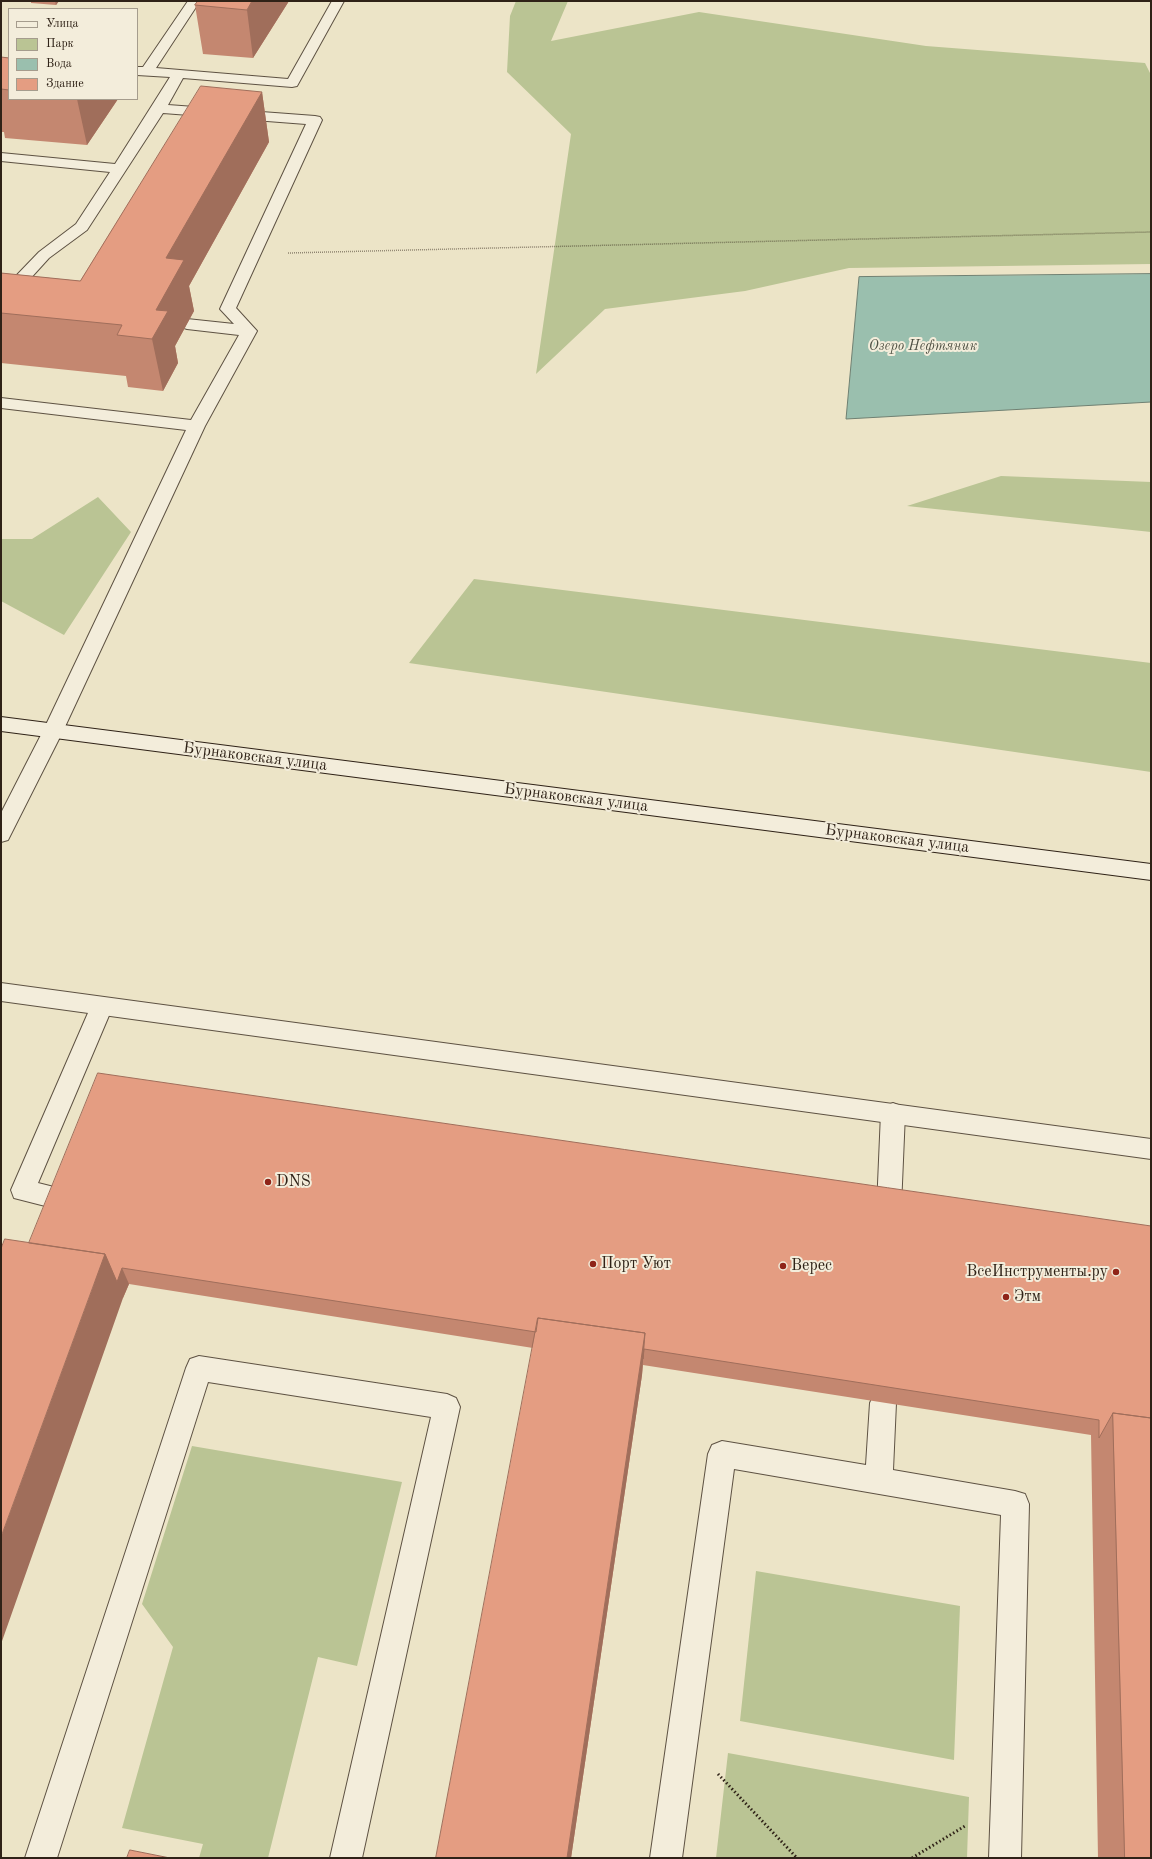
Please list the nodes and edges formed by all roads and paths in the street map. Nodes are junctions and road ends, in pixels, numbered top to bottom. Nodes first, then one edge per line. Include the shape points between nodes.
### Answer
1 (194, 1) edge
2 (338, 1) edge
3 (142, 71) edge
4 (179, 74) junction
5 (159, 108) junction
6 (1, 157) edge
7 (120, 169) junction
8 (1151, 232) edge
9 (253, 254) junction
10 (42, 306) edge
11 (187, 324) dead end
12 (249, 331) junction
13 (1, 403) edge
14 (196, 426) junction
15 (1, 724) edge
16 (53, 731) junction
17 (1, 834) edge
18 (1151, 872) edge
19 (1, 992) edge
20 (102, 1006) junction
21 (893, 1113) junction
22 (1151, 1149) edge
23 (61, 1199) edge
24 (890, 1207) edge
25 (883, 1403) edge
26 (879, 1481) junction
27 (683, 1736) junction
28 (1006, 1800) junction
29 (41, 1858) edge
30 (346, 1858) edge
31 (666, 1858) edge
32 (797, 1858) edge
33 (912, 1858) edge
34 (1005, 1858) edge

1 - 3 street
2 - 4 street via 292,83
3 - 4 street
4 - 5 street
5 - 7 street
5 - 9 street via 315,120
6 - 7 street
7 - 10 street via 82,227 44,254 21,279 28,304
8 - 9 path via 862,240 568,244
9 - 12 street via 228,309
11 - 12 street
12 - 14 street
13 - 14 street
14 - 16 street
15 - 16 street, Бурнаковская улица
16 - 17 street
16 - 18 street, Бурнаковская улица
19 - 20 street
20 - 21 street
20 - 23 street via 23,1190
21 - 22 street
21 - 24 street
25 - 26 street
26 - 27 street via 722,1454
26 - 28 street via 1015,1504
27 - 31 street
27 - 32 path
28 - 33 path
28 - 34 street
29 - 30 street via 199,1368 447,1407

